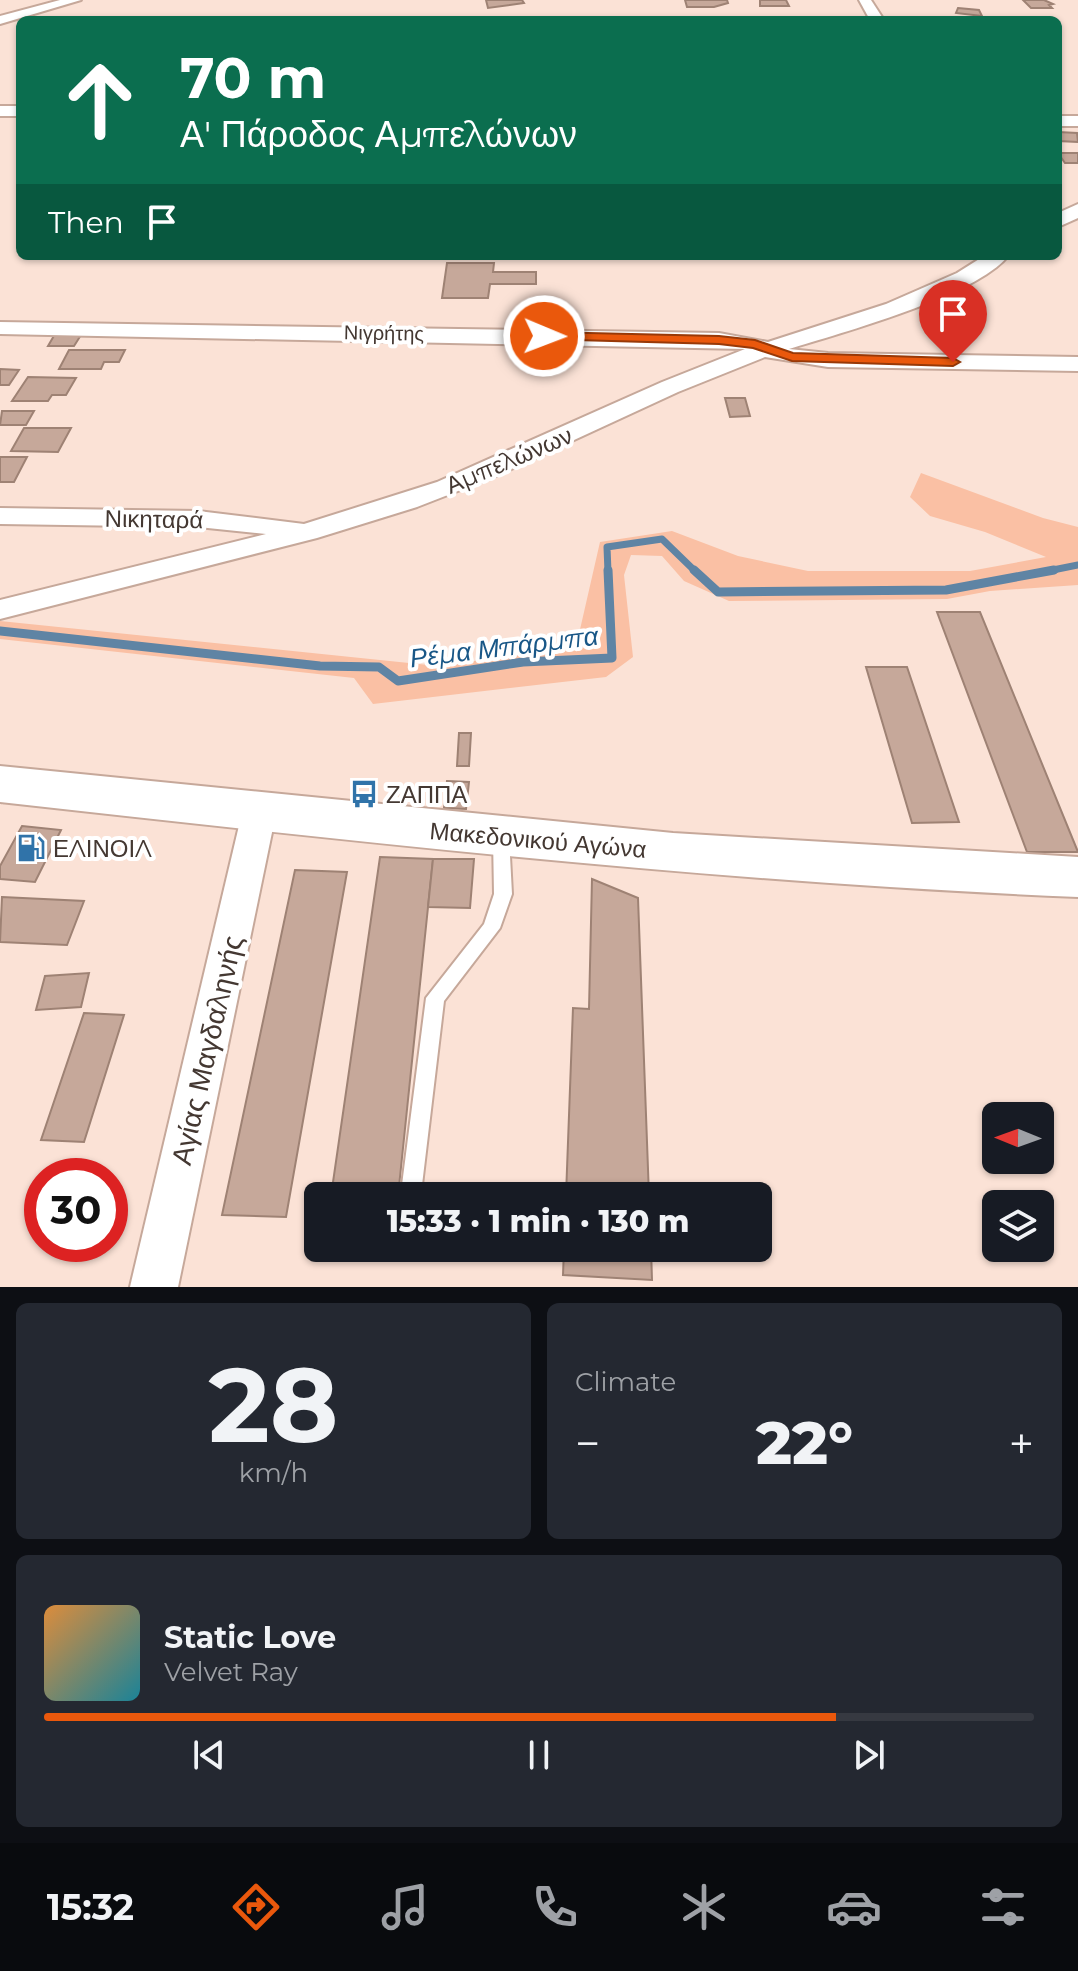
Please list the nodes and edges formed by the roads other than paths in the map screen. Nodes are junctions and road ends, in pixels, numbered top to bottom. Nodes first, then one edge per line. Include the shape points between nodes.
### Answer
1 (75, 0) edge
2 (0, 20) edge
3 (992, 260) edge
4 (0, 328) edge
5 (766, 350) junction
6 (1078, 364) edge
7 (0, 516) edge
8 (308, 531) junction
9 (0, 610) edge
10 (0, 784) edge
11 (259, 813) junction
12 (501, 837) junction
13 (1078, 877) edge
14 (412, 1182) edge
15 (154, 1287) edge

1 - 2 street
3 - 5 street, Αμπελώνων via 960,282 914,301
4 - 5 street, Νιγρήτης via 719,340
5 - 6 street, Νιγρήτης via 828,360
5 - 8 street, Αμπελώνων via 707,371 490,470
7 - 8 street, Νικηταρά via 198,519
8 - 9 street, Αμπελώνων
10 - 11 main road, Μακεδονικού Αγώνα
11 - 12 main road, Μακεδονικού Αγώνα
11 - 15 street, Αγίας Μαγδαληνής
12 - 13 main road, Μακεδονικού Αγώνα
12 - 14 lane via 503,894 491,928 435,998

